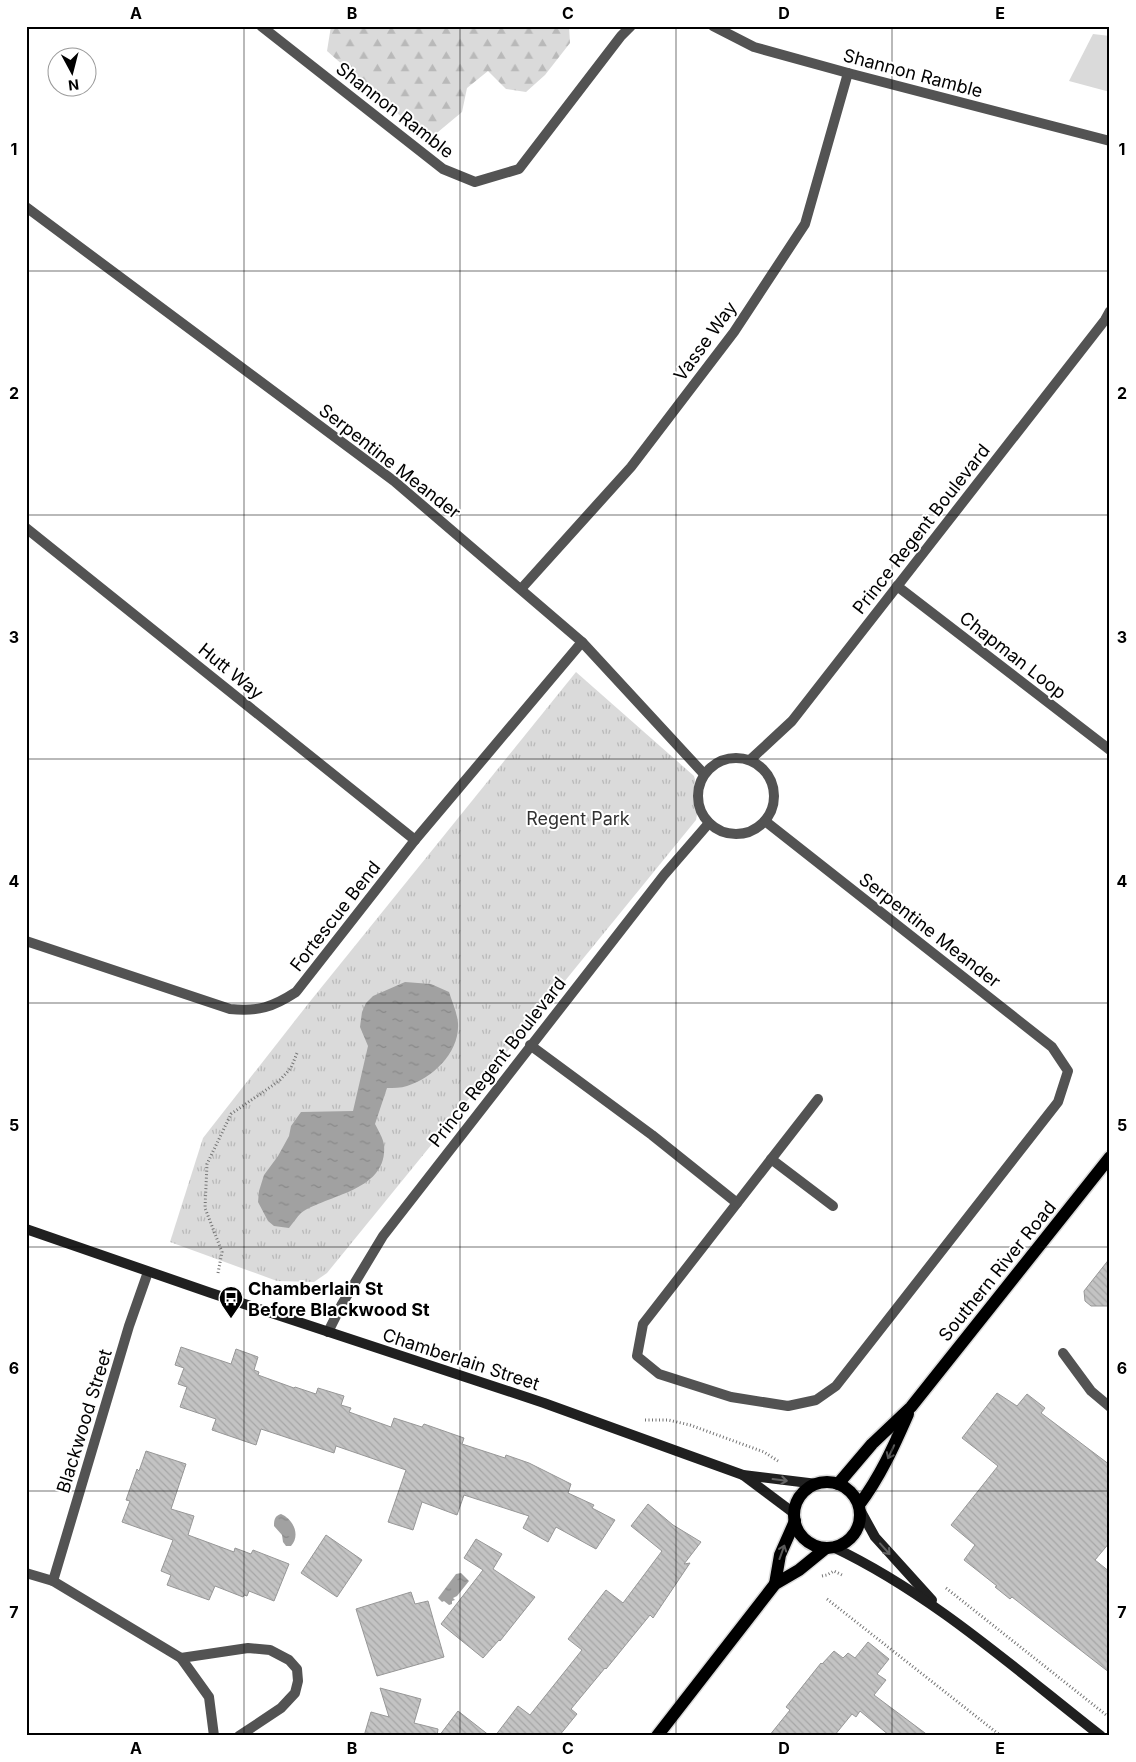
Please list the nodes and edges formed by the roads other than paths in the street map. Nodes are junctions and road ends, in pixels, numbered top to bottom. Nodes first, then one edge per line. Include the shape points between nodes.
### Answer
1 (261, 26) edge
2 (631, 26) edge
3 (713, 26) edge
4 (848, 73) junction
5 (1110, 141) edge
6 (26, 207) edge
7 (1110, 311) edge
8 (26, 528) edge
9 (897, 586) junction
10 (521, 589) junction
11 (582, 642) junction
12 (1110, 750) edge
13 (750, 760) junction
14 (704, 774) junction
15 (765, 821) junction
16 (709, 823) junction
17 (415, 840) junction
18 (26, 941) edge
19 (530, 1044) junction
20 (818, 1099) dead end
21 (1110, 1158) edge
22 (771, 1159) junction
23 (737, 1203) junction
24 (833, 1206) dead end
25 (26, 1229) edge
26 (148, 1272) junction
27 (328, 1332) junction
28 (1063, 1353) dead end
29 (1110, 1406) edge
30 (911, 1407) junction
31 (743, 1475) junction
32 (816, 1484) junction
33 (838, 1484) junction
34 (859, 1506) junction
35 (795, 1518) junction
36 (830, 1548) junction
37 (26, 1573) edge
38 (54, 1581) junction
39 (775, 1584) junction
40 (939, 1609) junction
41 (180, 1658) junction
42 (214, 1736) edge
43 (239, 1736) edge
44 (657, 1736) edge
45 (1100, 1736) edge

1 - 2 street, Shannon Ramble via 444,169 475,182 519,169
3 - 4 street, Shannon Ramble via 754,47
4 - 5 street, Shannon Ramble
4 - 10 street, Vasse Way via 805,224 734,332 631,467
6 - 10 street, Serpentine Meander via 394,481
7 - 9 street, Prince Regent Boulevard
8 - 17 street, Hutt Way
9 - 12 street, Chapman Loop
9 - 13 street, Prince Regent Boulevard via 792,721
10 - 11 street, Serpentine Meander
11 - 14 street, Serpentine Meander
11 - 17 street, Fortescue Bend
13 - 14 street via 727,758
13 - 15 street via 772,781 774,803
14 - 16 street via 698,798
15 - 16 street via 739,834 720,830
15 - 23 street, Serpentine Meander via 1052,1047 1068,1071 1058,1102 836,1386 816,1400 788,1406 731,1397 659,1374 637,1356 642,1324
16 - 19 street, Prince Regent Boulevard
17 - 18 street, Fortescue Bend via 296,992 263,1008 230,1009
19 - 23 street via 652,1134
19 - 27 street, Prince Regent Boulevard via 383,1236
20 - 22 street
21 - 30 main road, Southern River Road
22 - 23 street
22 - 24 street
25 - 26 main road, Chamberlain Street
26 - 27 main road, Chamberlain Street
26 - 38 street, Blackwood Street via 126,1335
27 - 31 main road, Chamberlain Street via 544,1403
28 - 29 street via 1091,1391
30 - 33 main road, Southern River Road via 872,1444
30 -> 34 main road, Southern River Road via 890,1455
31 -> 32 main road, Chamberlain Street
31 - 35 main road, Chamberlain Street
32 - 33 main road
32 - 35 main road via 797,1501
33 - 34 main road via 853,1495
34 - 36 main road via 860,1520 856,1530 849,1539
34 -> 40 main road via 875,1537
35 - 36 main road via 799,1532 806,1540 815,1546
39 -> 35 main road via 780,1555
36 - 39 main road
36 - 40 main road via 857,1558
37 - 38 street
38 - 41 street
39 - 44 main road
40 - 45 main road
41 - 42 street via 208,1697
41 - 43 street via 248,1648 270,1650 289,1660 297,1669 295,1693 281,1708

